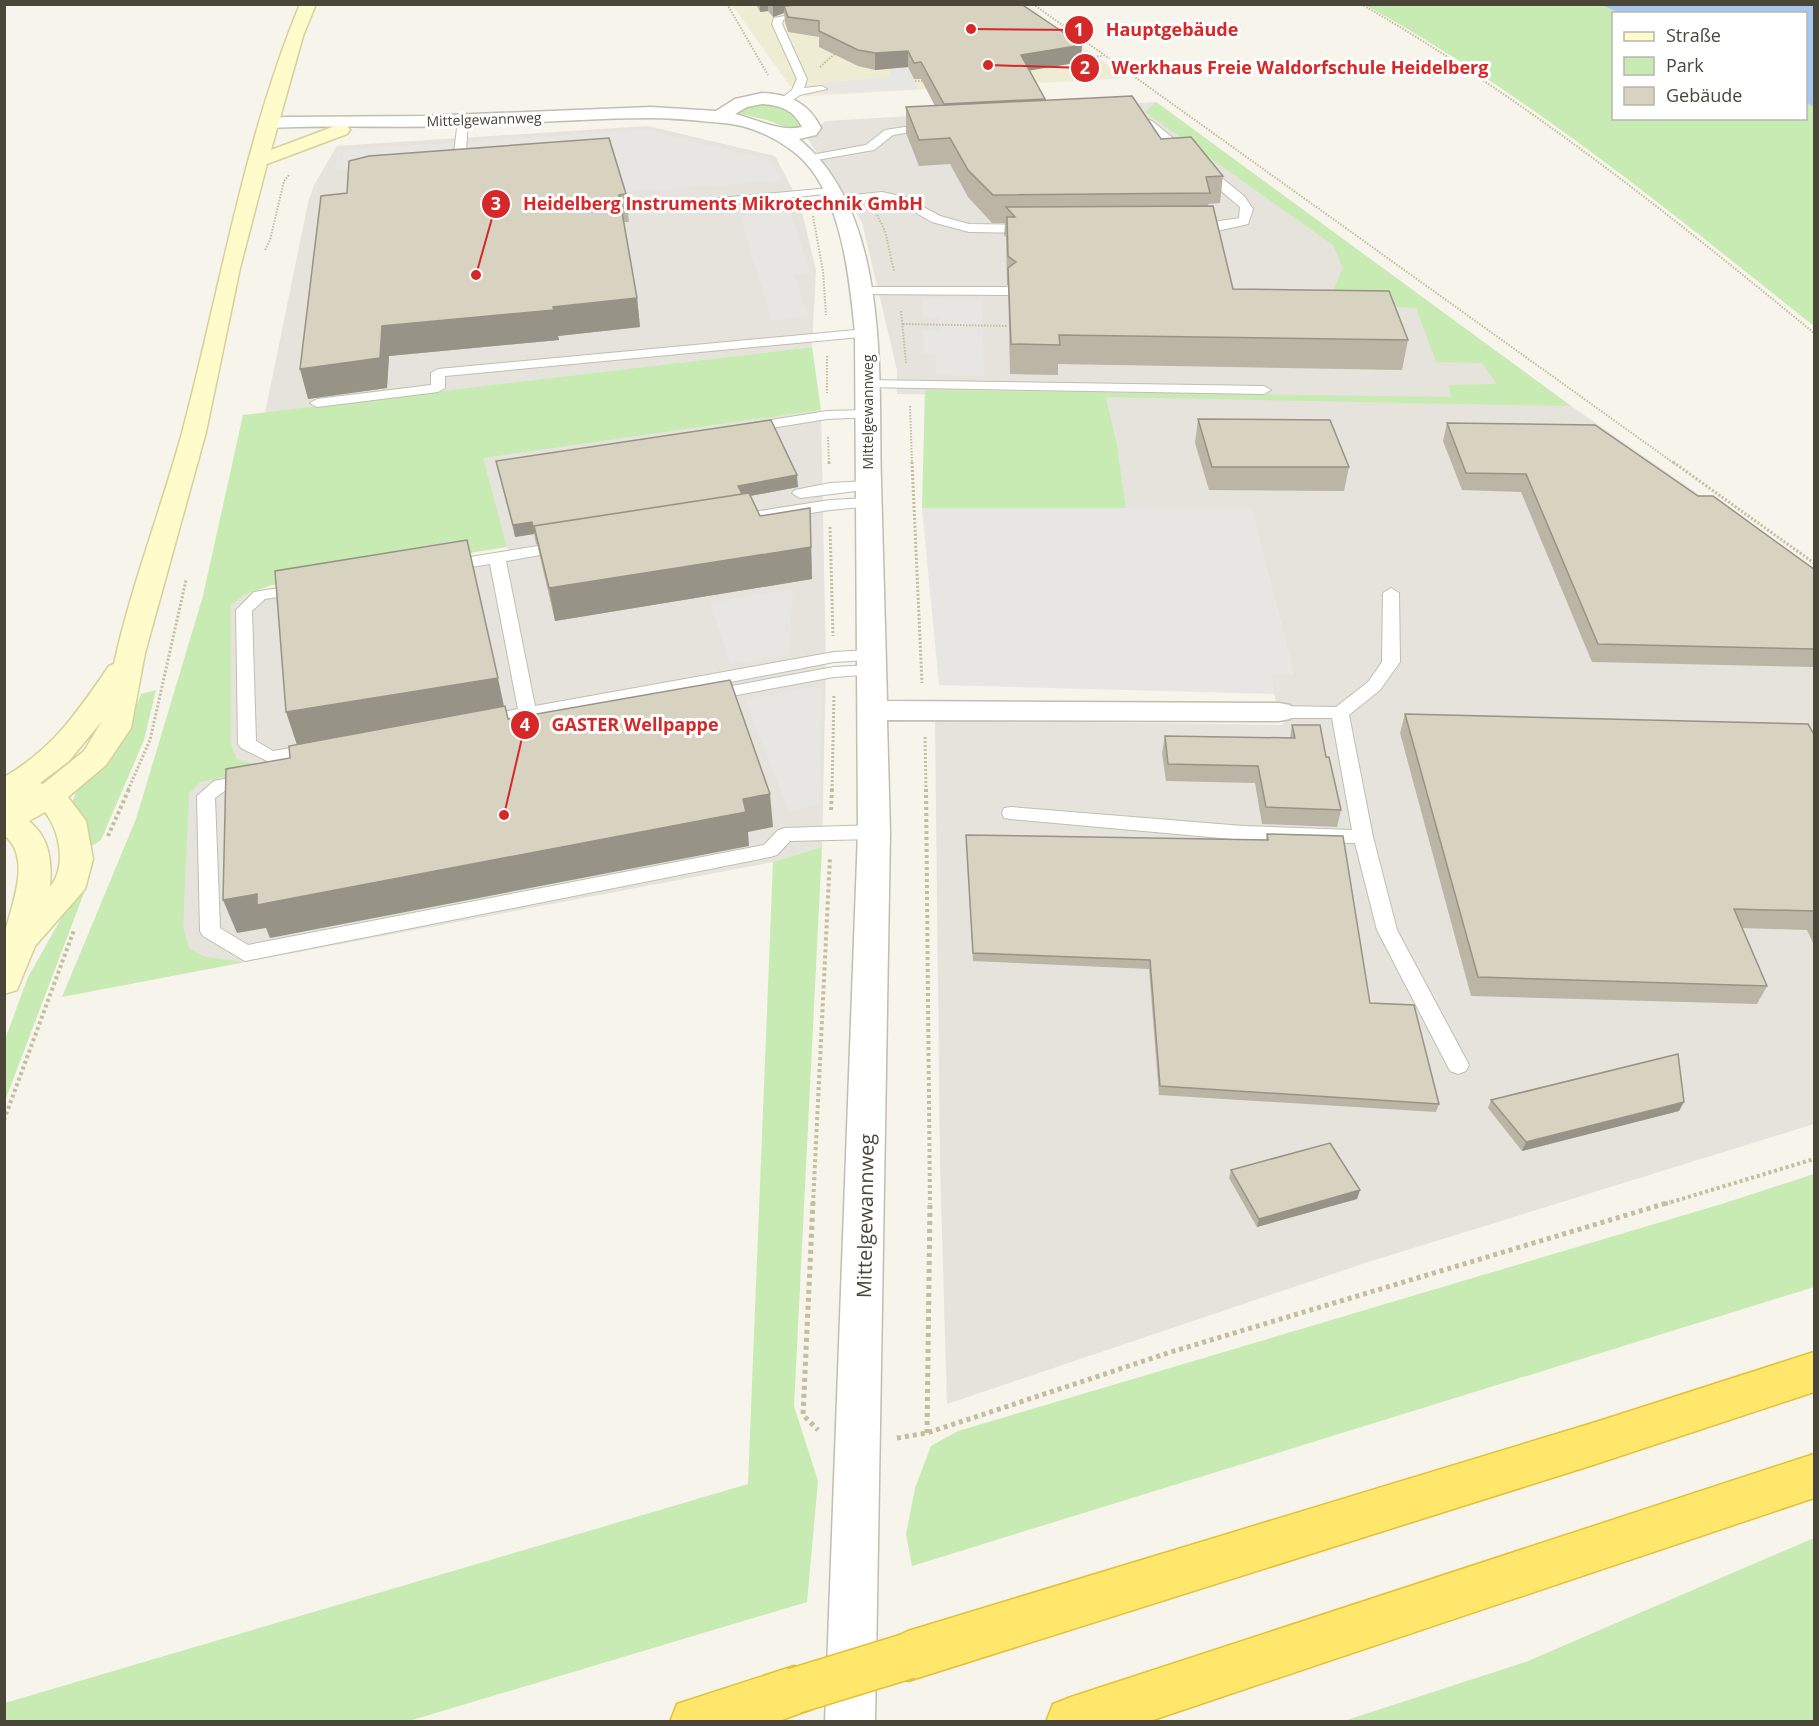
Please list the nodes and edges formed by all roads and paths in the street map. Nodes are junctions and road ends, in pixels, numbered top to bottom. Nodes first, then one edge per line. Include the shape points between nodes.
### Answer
1 (308, 4) edge
2 (727, 4) edge
3 (1033, 4) edge
4 (1361, 4) edge
5 (825, 13) edge
6 (1074, 53) edge
7 (1103, 56) junction
8 (1082, 58) junction
9 (1075, 64) edge
10 (915, 81) edge
11 (927, 81) edge
12 (822, 89) dead end
13 (790, 97) junction
14 (1117, 116) edge
15 (717, 117) junction
16 (463, 120) junction
17 (394, 123) junction
18 (269, 125) junction
19 (941, 126) edge
20 (341, 130) junction
21 (784, 136) junction
22 (460, 153) edge
23 (810, 158) junction
24 (258, 161) junction
25 (833, 196) junction
26 (868, 196) junction
27 (663, 207) dead end
28 (1181, 228) edge
29 (1039, 229) edge
30 (897, 290) junction
31 (861, 291) junction
32 (1007, 291) edge
33 (903, 324) junction
34 (1008, 326) edge
35 (866, 333) junction
36 (1815, 333) edge
37 (908, 383) junction
38 (1264, 390) dead end
39 (867, 399) junction
40 (317, 403) dead end
41 (732, 430) edge
42 (800, 493) dead end
43 (867, 495) junction
44 (721, 522) edge
45 (579, 544) edge
46 (496, 558) junction
47 (1815, 563) edge
48 (426, 569) edge
49 (319, 586) edge
50 (1391, 593) dead end
51 (131, 653) junction
52 (870, 662) junction
53 (919, 709) junction
54 (870, 710) junction
55 (1280, 712) joint
56 (1340, 713) junction
57 (528, 715) junction
58 (458, 726) edge
59 (477, 738) edge
60 (8, 789) edge
61 (49, 796) junction
62 (1011, 813) dead end
63 (5, 820) edge
64 (874, 832) junction
65 (1363, 837) junction
66 (74, 928) dead end
67 (22, 939) junction
68 (4, 981) edge
69 (1458, 1065) dead end
70 (4, 1120) edge
71 (1815, 1159) edge
72 (1815, 1372) edge
73 (927, 1432) junction
74 (859, 1445) junction
75 (1815, 1476) edge
76 (695, 1722) edge
77 (850, 1722) edge
78 (1071, 1722) edge

1 - 18 main road
2 - 13 path
3 - 7 path
4 - 36 path via 1410,31 1562,134 1661,208
5 - 13 lane via 779,18 777,24 802,79
6 - 8 path
7 - 8 path
7 - 47 path
8 - 9 path via 1086,62
10 - 11 path
12 - 13 lane
13 - 15 street via 748,101
13 - 21 street via 812,128
14 - 28 lane via 1148,123 1248,208 1244,221 1232,225
15 - 16 street, Mittelgewannweg via 639,113
15 - 21 street, Mittelgewannweg via 760,126
16 - 17 street, Mittelgewannweg
16 - 22 lane
17 - 18 street, Mittelgewannweg
17 - 20 street, Mittelgewannweg
18 - 20 street, Mittelgewannweg via 302,132
18 - 24 main road
19 - 23 lane via 906,128 884,134 865,150
20 - 24 main road
21 - 23 street, Mittelgewannweg
23 - 25 street, Mittelgewannweg
24 - 51 main road via 194,432
25 - 26 lane
25 - 27 lane
25 - 31 street, Mittelgewannweg via 855,254
26 - 29 lane via 901,199 936,219 969,228
26 - 30 path via 885,231
30 - 31 lane
30 - 32 lane
30 - 33 path
31 - 35 street, Mittelgewannweg
33 - 34 path
33 - 37 path
35 - 39 street, Mittelgewannweg
35 - 40 lane via 438,373 438,388
37 - 38 lane
37 - 39 lane
37 - 53 path via 922,686
39 - 41 lane via 828,415
39 - 43 street, Mittelgewannweg
42 - 43 lane via 830,488
43 - 44 lane via 830,505
43 - 52 street, Mittelgewannweg
45 - 46 lane
46 - 48 lane
46 - 57 lane
49 - 64 lane via 260,595 244,609 247,744 271,757 328,757 274,776 221,785 206,796 210,931 245,953 770,850 785,835
50 - 56 lane via 1391,662 1374,686
51 - 60 main road via 86,726 57,757
51 - 61 main road via 116,728 95,758
52 - 54 street, Mittelgewannweg
52 - 57 lane via 834,657
52 - 59 lane
53 - 54 street
53 - 55 street
53 - 73 path via 924,723 931,1163
54 - 64 street, Mittelgewannweg
55 - 56 lane
56 - 65 lane
57 - 58 lane
60 - 61 main road
60 - 63 main road
61 - 63 main road
61 - 67 main road via 70,820 77,858 68,889
62 - 65 lane via 1244,833
63 - 67 main road via 27,838 37,868
64 - 74 street, Mittelgewannweg
65 - 69 lane via 1387,930
66 - 70 path
67 - 68 main road
71 - 73 path via 1171,1352
72 - 76 highway, bridge
73 - 74 path
74 - 77 street, Mittelgewannweg
75 - 78 highway

